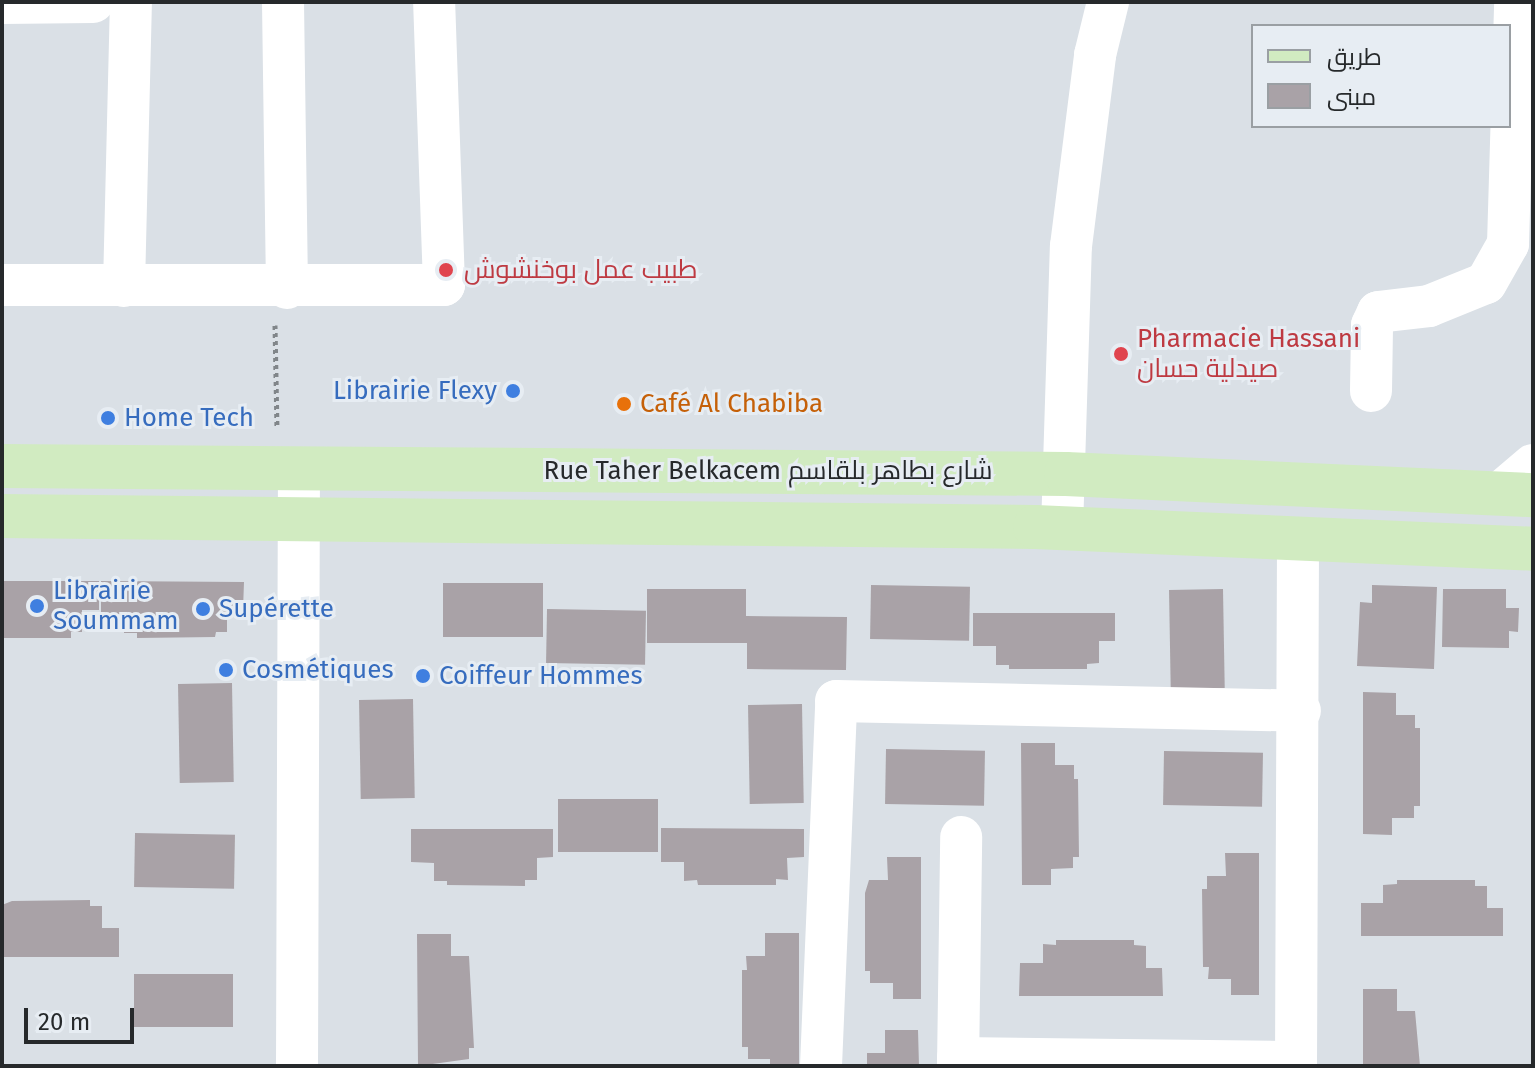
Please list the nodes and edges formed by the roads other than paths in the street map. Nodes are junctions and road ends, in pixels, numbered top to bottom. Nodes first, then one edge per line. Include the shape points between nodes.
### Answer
1 (93, 2) edge
2 (131, 2) edge
3 (283, 2) edge
4 (434, 2) edge
5 (1108, 2) edge
6 (1515, 2) edge
7 (2, 3) edge
8 (2, 285) edge
9 (124, 286) junction
10 (287, 288) junction
11 (1371, 391) dead end
12 (2, 466) edge
13 (299, 469) junction
14 (1066, 474) junction
15 (1522, 484) edge
16 (2, 516) edge
17 (299, 520) junction
18 (1062, 529) junction
19 (1298, 541) junction
20 (1533, 549) edge
21 (1300, 711) junction
22 (961, 837) dead end
23 (958, 1062) edge
24 (1296, 1064) edge
25 (297, 1066) edge
26 (821, 1066) edge

1 - 7 street
2 - 9 street
3 - 10 street
4 - 10 street via 444,285
5 - 14 street via 1095,55 1071,246
6 - 11 street via 1508,244 1486,283 1429,306 1378,312 1372,325
8 - 9 street
9 - 10 street
12 - 13 main road, Rue Taher Belkacem شارع بطاهر بلقاسم
13 - 14 main road, Rue Taher Belkacem شارع بطاهر بلقاسم
13 - 17 street
14 - 15 main road, Rue Taher Belkacem شارع بطاهر بلقاسم
14 - 18 street
16 - 17 main road, Rue Taher Belkacem شارع بطاهر بلقاسم
17 - 18 main road, Rue Taher Belkacem شارع بطاهر بلقاسم
17 - 25 street
18 - 19 main road, Rue Taher Belkacem شارع بطاهر بلقاسم
19 - 20 main road, Rue Taher Belkacem شارع بطاهر بلقاسم
19 - 21 street
21 - 24 street
21 - 26 street via 836,701
22 - 23 street
23 - 24 street

